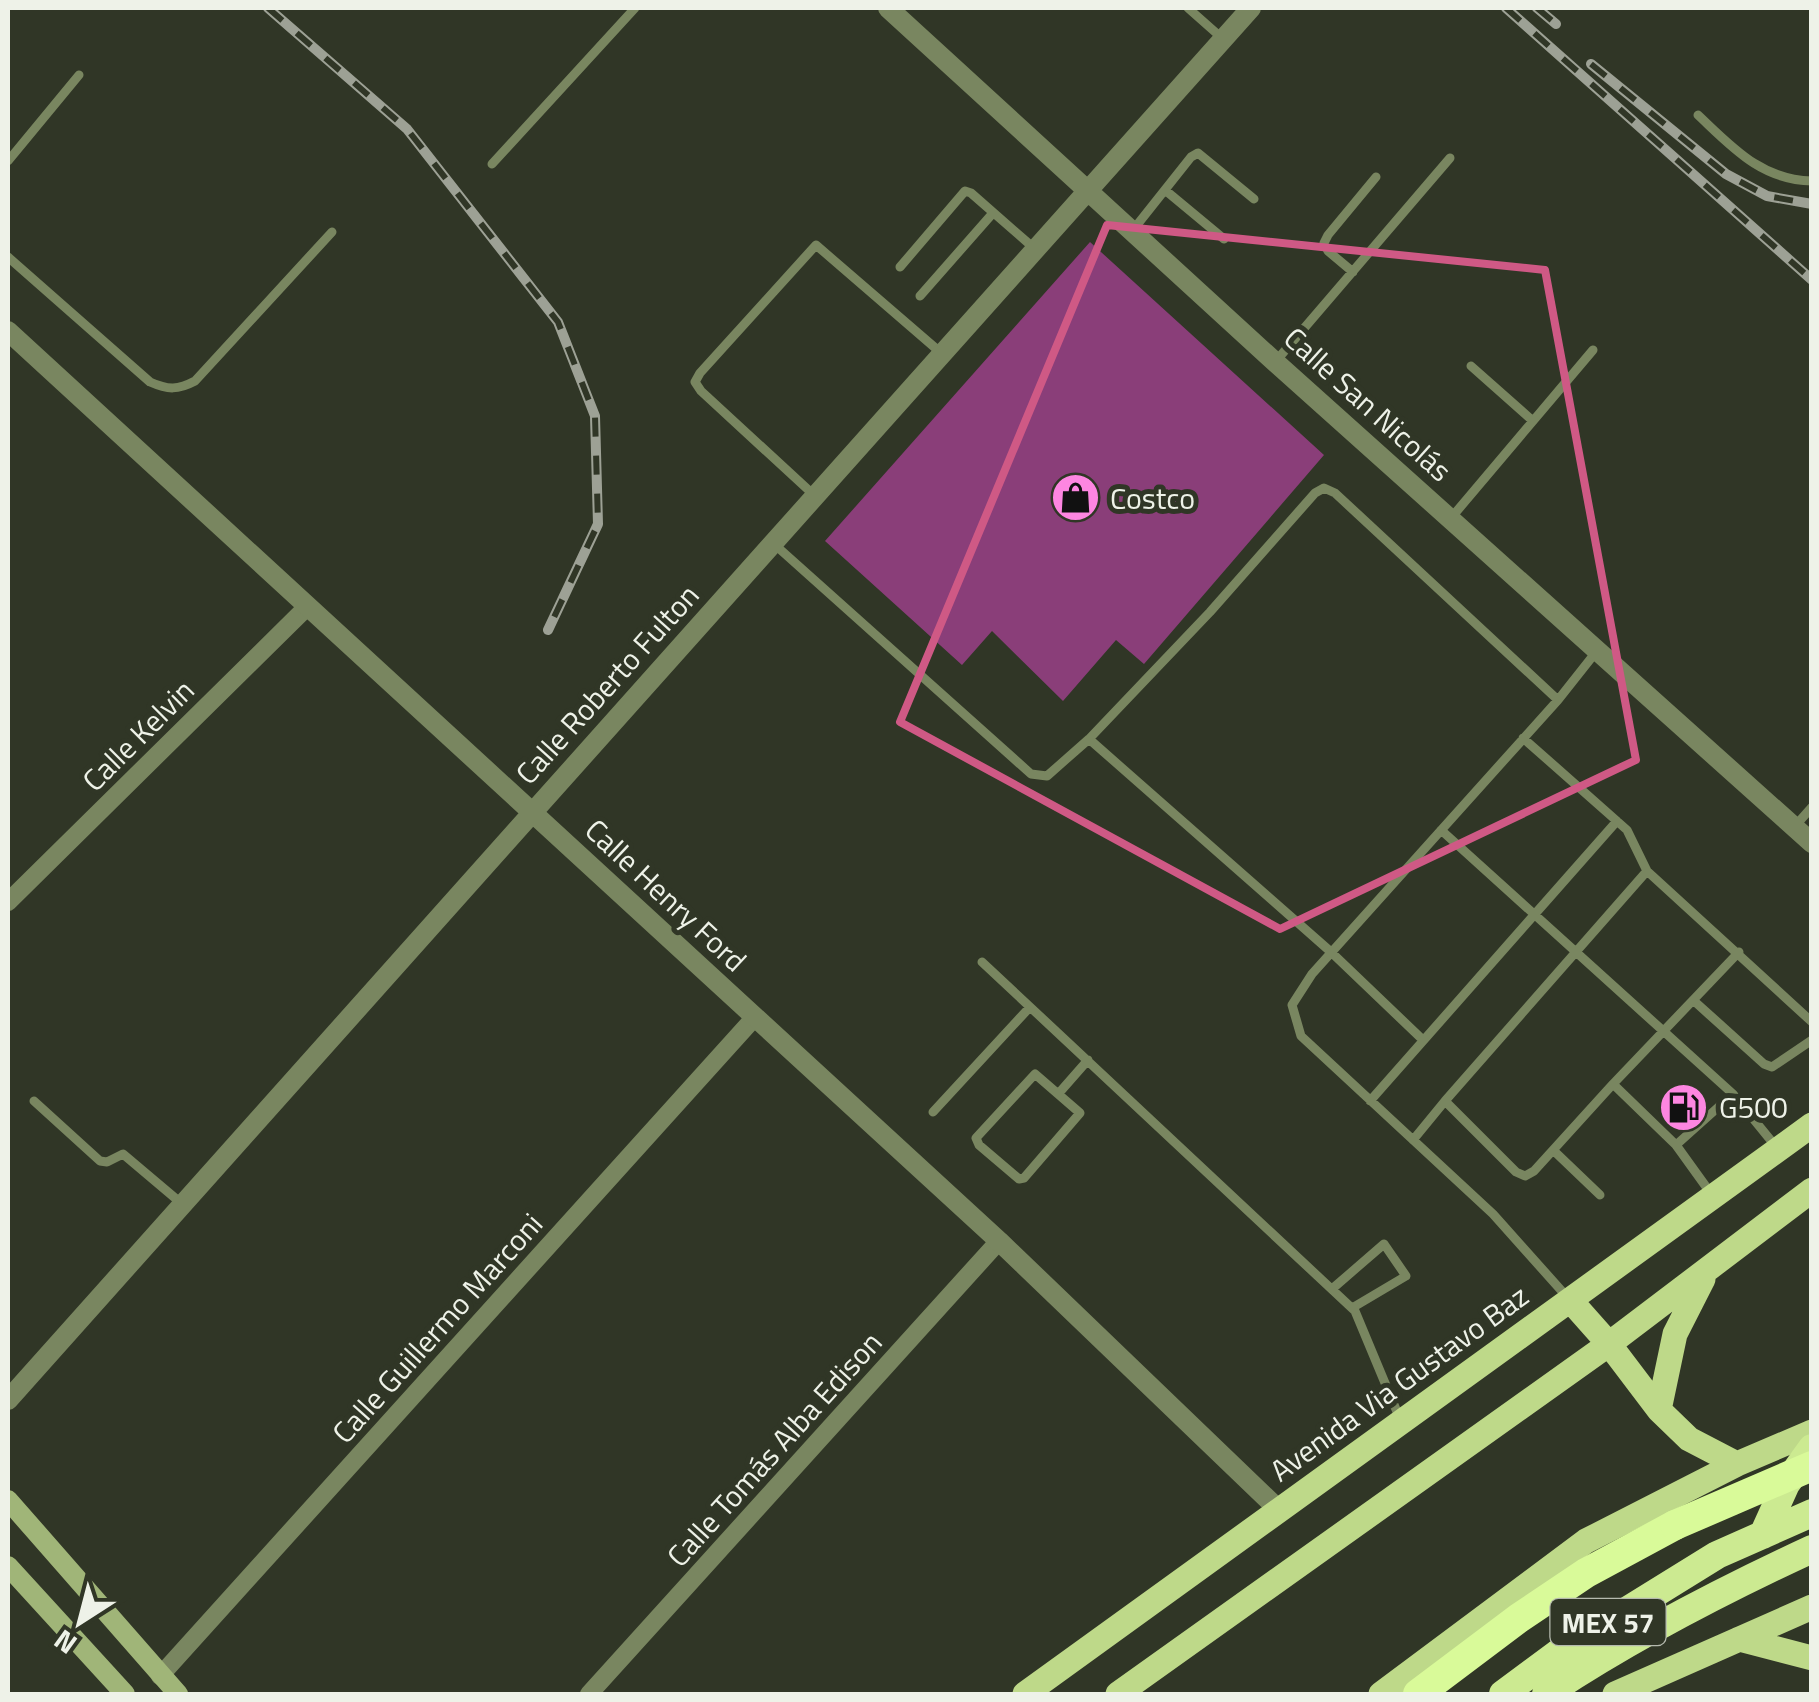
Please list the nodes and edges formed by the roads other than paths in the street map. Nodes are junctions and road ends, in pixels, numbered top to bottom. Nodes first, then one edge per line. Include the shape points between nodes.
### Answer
1 (635, 8) edge
2 (888, 8) edge
3 (1188, 8) edge
4 (1251, 8) edge
5 (1223, 39) junction
6 (79, 74) dead end
7 (1698, 116) dead end
8 (1450, 158) dead end
9 (8, 162) edge
10 (492, 164) dead end
11 (1376, 177) dead end
12 (1812, 180) edge
13 (1089, 189) junction
14 (1165, 190) junction
15 (1254, 199) dead end
16 (993, 213) junction
17 (1133, 230) junction
18 (332, 232) dead end
19 (1224, 239) dead end
20 (1035, 250) junction
21 (8, 256) edge
22 (900, 267) dead end
23 (1353, 272) junction
24 (920, 296) dead end
25 (8, 331) edge
26 (1593, 350) dead end
27 (942, 353) junction
28 (1276, 362) junction
29 (1471, 366) dead end
30 (1533, 421) junction
31 (814, 496) junction
32 (1450, 518) junction
33 (773, 543) junction
34 (307, 607) junction
35 (1596, 652) junction
36 (1558, 700) junction
37 (1523, 738) junction
38 (1090, 739) junction
39 (1812, 808) edge
40 (532, 813) junction
41 (1617, 822) junction
42 (1794, 828) junction
43 (1441, 830) junction
44 (1812, 842) edge
45 (1647, 871) junction
46 (8, 902) edge
47 (1535, 915) junction
48 (1331, 952) junction
49 (1739, 952) junction
50 (1578, 954) junction
51 (982, 962) dead end
52 (1693, 1000) junction
53 (1030, 1007) junction
54 (755, 1017) junction
55 (1812, 1022) edge
56 (1663, 1032) junction
57 (1422, 1040) junction
58 (1812, 1040) edge
59 (1088, 1060) junction
60 (1613, 1084) junction
61 (1059, 1093) junction
62 (1734, 1094) junction
63 (34, 1101) dead end
64 (1370, 1101) junction
65 (1445, 1101) junction
66 (933, 1112) dead end
67 (1812, 1124) edge
68 (1412, 1140) junction
69 (1676, 1145) junction
70 (1553, 1150) junction
71 (1779, 1150) junction
72 (1812, 1190) edge
73 (1600, 1195) dead end
74 (1714, 1197) junction
75 (182, 1204) junction
76 (1000, 1241) junction
77 (1708, 1271) junction
78 (1332, 1289) junction
79 (1570, 1300) junction
80 (1352, 1308) junction
81 (1610, 1344) junction
82 (8, 1400) edge
83 (1659, 1410) junction
84 (1401, 1422) junction
85 (1812, 1432) edge
86 (1812, 1448) edge
87 (1737, 1464) junction
88 (1812, 1466) edge
89 (8, 1500) edge
90 (1278, 1510) junction
91 (1812, 1513) edge
92 (1764, 1535) junction
93 (1812, 1549) edge
94 (8, 1566) edge
95 (1812, 1607) edge
96 (1739, 1639) junction
97 (1812, 1658) edge
98 (160, 1676) junction
99 (125, 1694) edge
100 (178, 1694) edge
101 (589, 1694) edge
102 (1025, 1694) edge
103 (1118, 1694) edge
104 (1381, 1694) edge
105 (1418, 1694) edge
106 (1503, 1694) edge
107 (1546, 1694) edge
108 (1615, 1694) edge

1 - 10 lane
2 - 13 street, Calle San Nicolás
3 - 5 lane
4 - 5 street, Calle Roberto Fulton
5 - 13 street, Calle Roberto Fulton
6 - 9 lane
7 - 12 lane via 1768,173
8 - 23 lane
11 - 23 lane via 1324,243
13 - 17 street, Calle San Nicolás
13 - 20 street, Calle Roberto Fulton
14 - 15 lane via 1198,154
14 - 17 lane
14 - 19 lane
16 - 20 lane
16 - 22 lane via 971,193 960,194
16 - 24 lane
17 - 28 street, Calle San Nicolás
18 - 21 lane via 181,389 150,382
20 - 27 street, Calle Roberto Fulton
23 - 28 lane
25 - 34 street, Calle Henry Ford
26 - 30 lane
27 - 31 street, Calle Roberto Fulton
27 - 31 lane via 816,246 738,331 695,382
28 - 32 street, Calle San Nicolás
29 - 30 lane
30 - 32 lane
31 - 33 street, Calle Roberto Fulton
32 - 35 street, Calle San Nicolás
33 - 38 lane via 1032,774 1047,776
33 - 40 street, Calle Roberto Fulton
34 - 40 street, Calle Henry Ford
34 - 46 street, Calle Kelvin
35 - 36 lane
35 - 42 street, Calle San Nicolás
36 - 37 lane
36 - 38 lane via 1324,488
37 - 41 lane
37 - 43 lane
38 - 48 lane
39 - 42 lane
40 - 54 street, Calle Henry Ford
40 - 75 street, Calle Roberto Fulton
41 - 45 lane
41 - 47 lane
42 - 44 street, Calle San Nicolás
43 - 47 lane
43 - 48 lane
45 - 49 lane
45 - 50 lane
47 - 50 lane
47 - 57 lane
48 - 57 lane
48 - 64 lane via 1292,1005 1301,1036
49 - 52 lane
49 - 55 lane
50 - 56 lane
50 - 65 lane
51 - 53 lane
52 - 56 lane
52 - 58 lane via 1772,1067
53 - 59 lane
53 - 66 lane
54 - 76 street, Calle Henry Ford
54 - 98 street, Calle Guillermo Marconi
56 - 60 lane
56 - 62 lane
57 - 64 lane
59 - 61 lane
59 - 78 lane
60 - 69 lane
60 - 70 lane
61 - 61 lane via 1041,1076 1030,1077 978,1132 979,1145 1014,1177 1024,1178 1079,1118
62 - 69 lane
62 - 71 lane
63 - 75 lane via 100,1161 123,1154
64 - 68 lane
65 - 68 lane
65 - 70 lane via 1516,1172 1534,1172
67 - 71 main road, Avenida Via Gustavo Baz
68 - 79 lane via 1493,1214
69 - 74 lane
70 - 73 lane
71 - 74 main road, Avenida Via Gustavo Baz
72 - 77 main road
74 - 79 main road, Avenida Via Gustavo Baz
75 - 82 street, Calle Roberto Fulton
76 - 90 street, Calle Henry Ford
76 - 101 street, Calle Tomás Alba Edison
77 - 81 main road
77 - 83 main road via 1675,1334
78 - 80 lane
78 - 80 lane via 1384,1244 1406,1276
79 - 81 main road
79 - 84 main road, Avenida Via Gustavo Baz
80 - 84 lane
81 - 83 main road
81 - 103 main road
83 - 87 main road via 1689,1439
84 - 90 main road, Avenida Via Gustavo Baz
85 - 87 main road
86 - 92 highway via 1786,1484
87 - 104 main road via 1586,1541
88 - 105 highway, bridge via 1675,1525 1586,1573
89 - 98 main road
90 - 102 main road, Avenida Via Gustavo Baz
91 - 92 highway, MEX 57
92 - 106 highway, MEX 57 via 1701,1565
93 - 107 highway, MEX 57 via 1610,1651
94 - 99 main road
95 - 96 main road
96 - 97 main road
96 - 108 main road
98 - 100 main road

